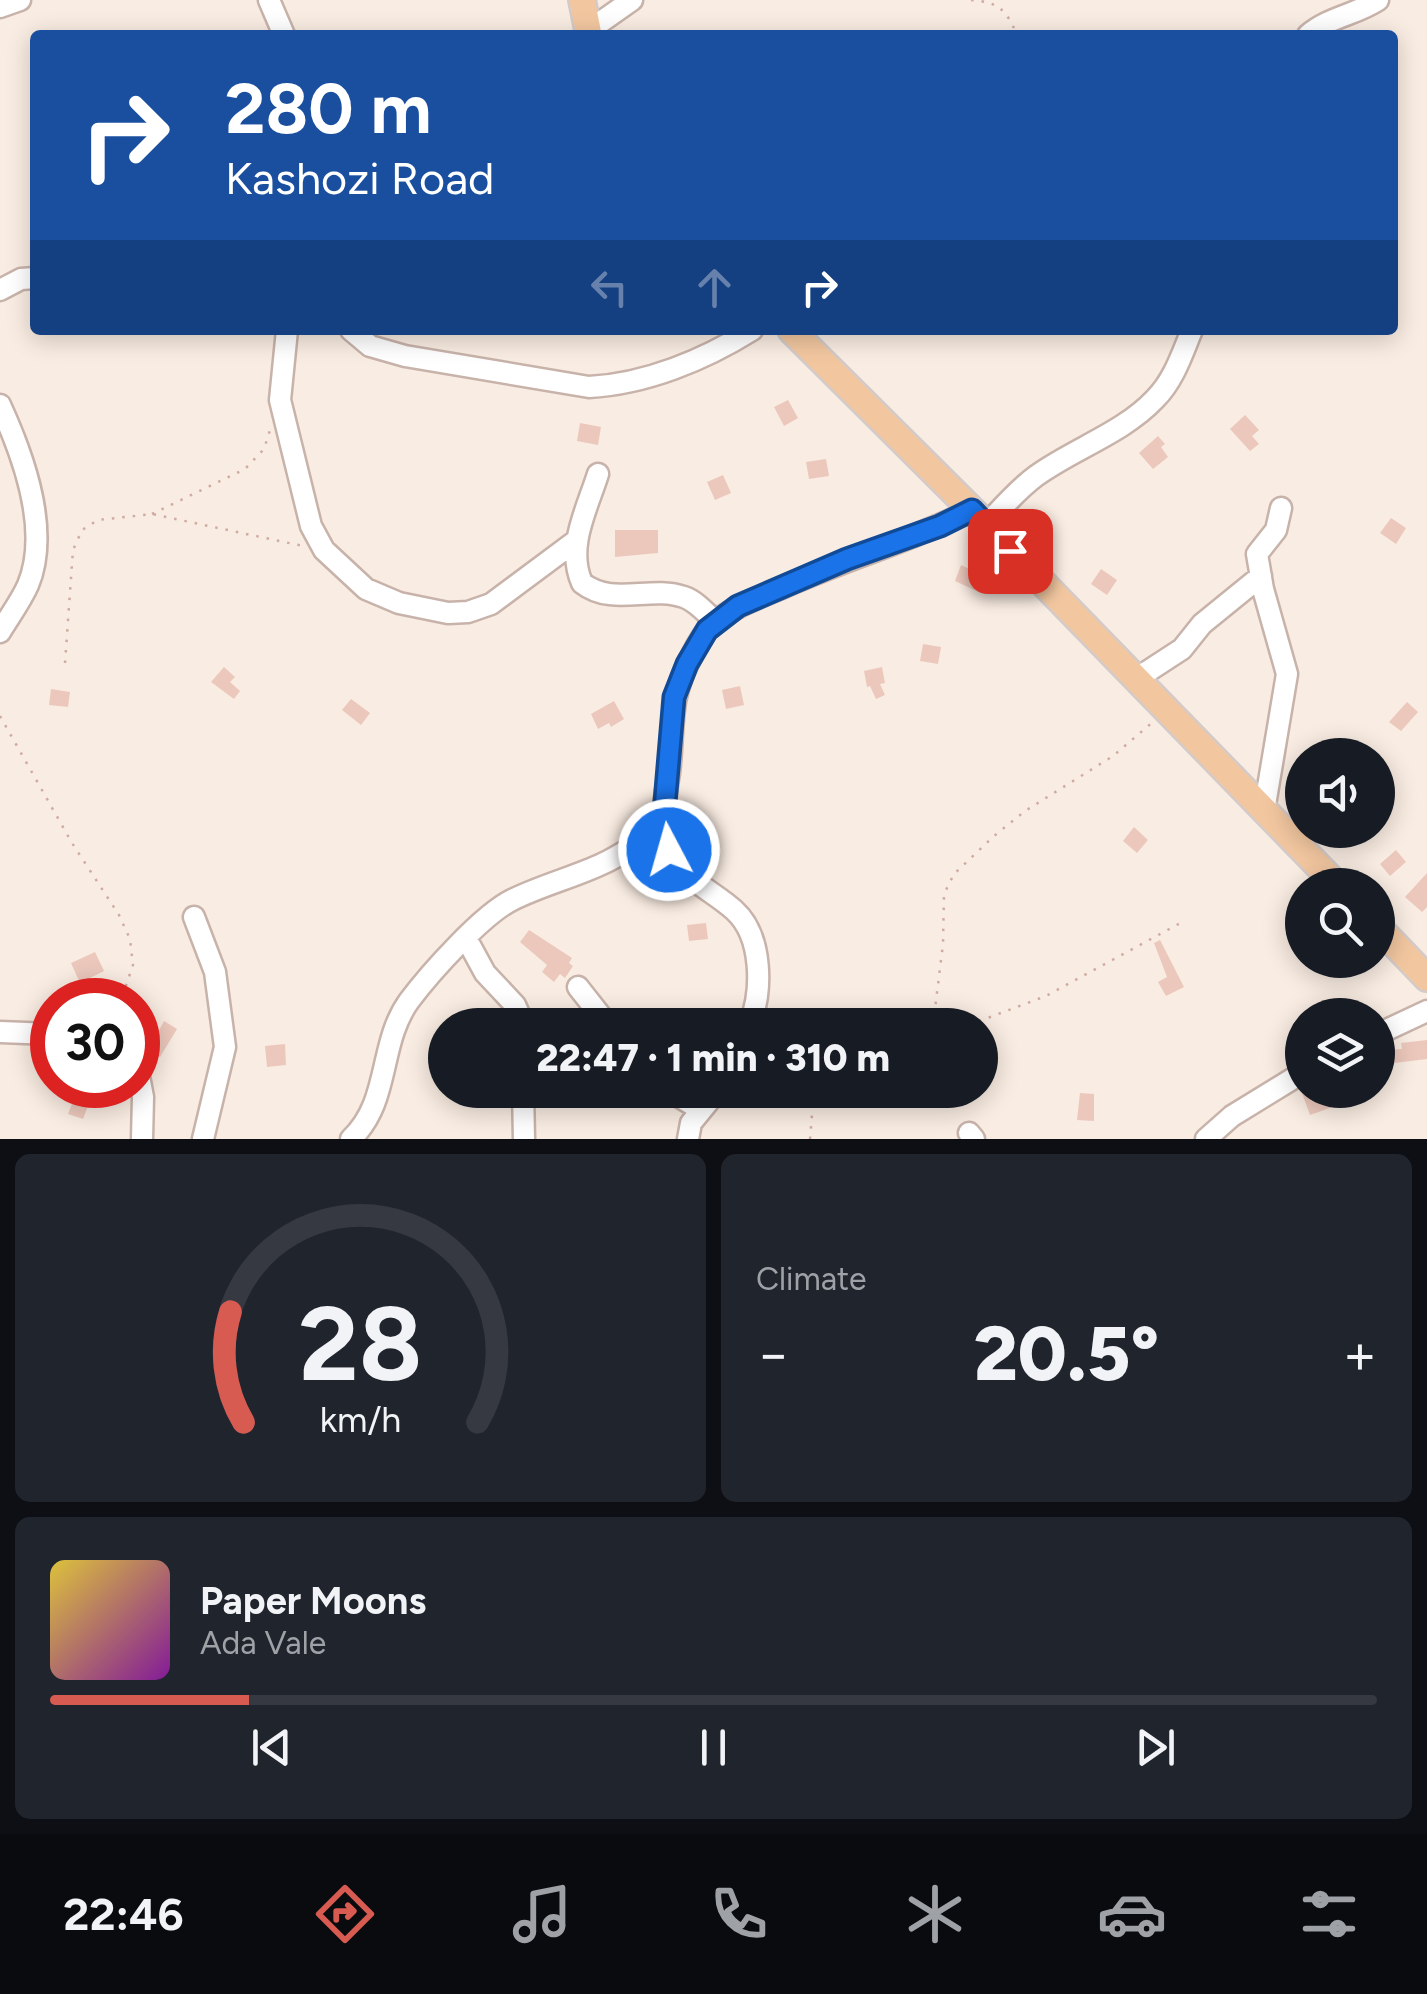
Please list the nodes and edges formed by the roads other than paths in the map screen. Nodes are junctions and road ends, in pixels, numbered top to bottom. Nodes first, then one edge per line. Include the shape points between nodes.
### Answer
1 (20, 0) edge
2 (269, 0) edge
3 (582, 0) edge
4 (632, 0) edge
5 (1378, 0) edge
6 (0, 8) edge
7 (282, 30) edge
8 (588, 30) edge
9 (593, 30) edge
10 (1314, 30) edge
11 (30, 278) edge
12 (0, 290) edge
13 (286, 335) edge
14 (357, 335) edge
15 (743, 335) edge
16 (795, 335) edge
17 (1190, 335) edge
18 (0, 404) edge
19 (598, 474) dead end
20 (1281, 508) dead end
21 (979, 518) junction
22 (577, 540) junction
23 (1261, 576) junction
24 (716, 622) junction
25 (0, 632) edge
26 (1136, 679) junction
27 (1264, 810) junction
28 (663, 826) junction
29 (1320, 868) edge
30 (194, 917) dead end
31 (466, 938) junction
32 (1395, 945) edge
33 (1427, 978) edge
34 (578, 987) dead end
35 (516, 1008) edge
36 (595, 1008) edge
37 (754, 1008) edge
38 (1427, 1010) edge
39 (1395, 1026) edge
40 (0, 1032) edge
41 (30, 1033) edge
42 (1285, 1084) edge
43 (143, 1108) edge
44 (523, 1108) edge
45 (698, 1108) edge
46 (701, 1110) joint
47 (142, 1139) edge
48 (202, 1139) edge
49 (351, 1139) edge
50 (524, 1139) edge
51 (688, 1139) edge
52 (1206, 1139) edge

1 - 6 street
2 - 7 street
3 - 8 main road
4 - 9 street
5 - 10 street
11 - 12 street
13 - 22 street via 280,400 311,526 324,550 366,589 399,604 468,612 491,604
14 - 15 street via 405,356 589,387 615,386 698,360
16 - 21 main road
17 - 21 street via 1158,397
18 - 25 street via 24,463 34,530 29,582
19 - 22 street
20 - 23 street via 1276,530 1257,554
21 - 24 street via 834,564
21 - 26 main road
22 - 24 street via 578,572 590,589 614,596 684,596
23 - 26 street via 1182,648
23 - 27 street via 1287,674
24 - 28 street via 700,640 674,697
26 - 27 main road
27 - 29 main road
28 - 31 street via 607,862 511,900
28 - 37 street via 678,865 736,912 750,936 758,966
30 - 48 street via 215,972 226,1047
31 - 35 street via 485,973
31 - 49 street via 407,1003 382,1090
32 - 33 main road
34 - 36 street
38 - 39 street
40 - 41 street
42 - 52 street
43 - 47 street
44 - 50 street
45 - 46 street
46 - 51 street

